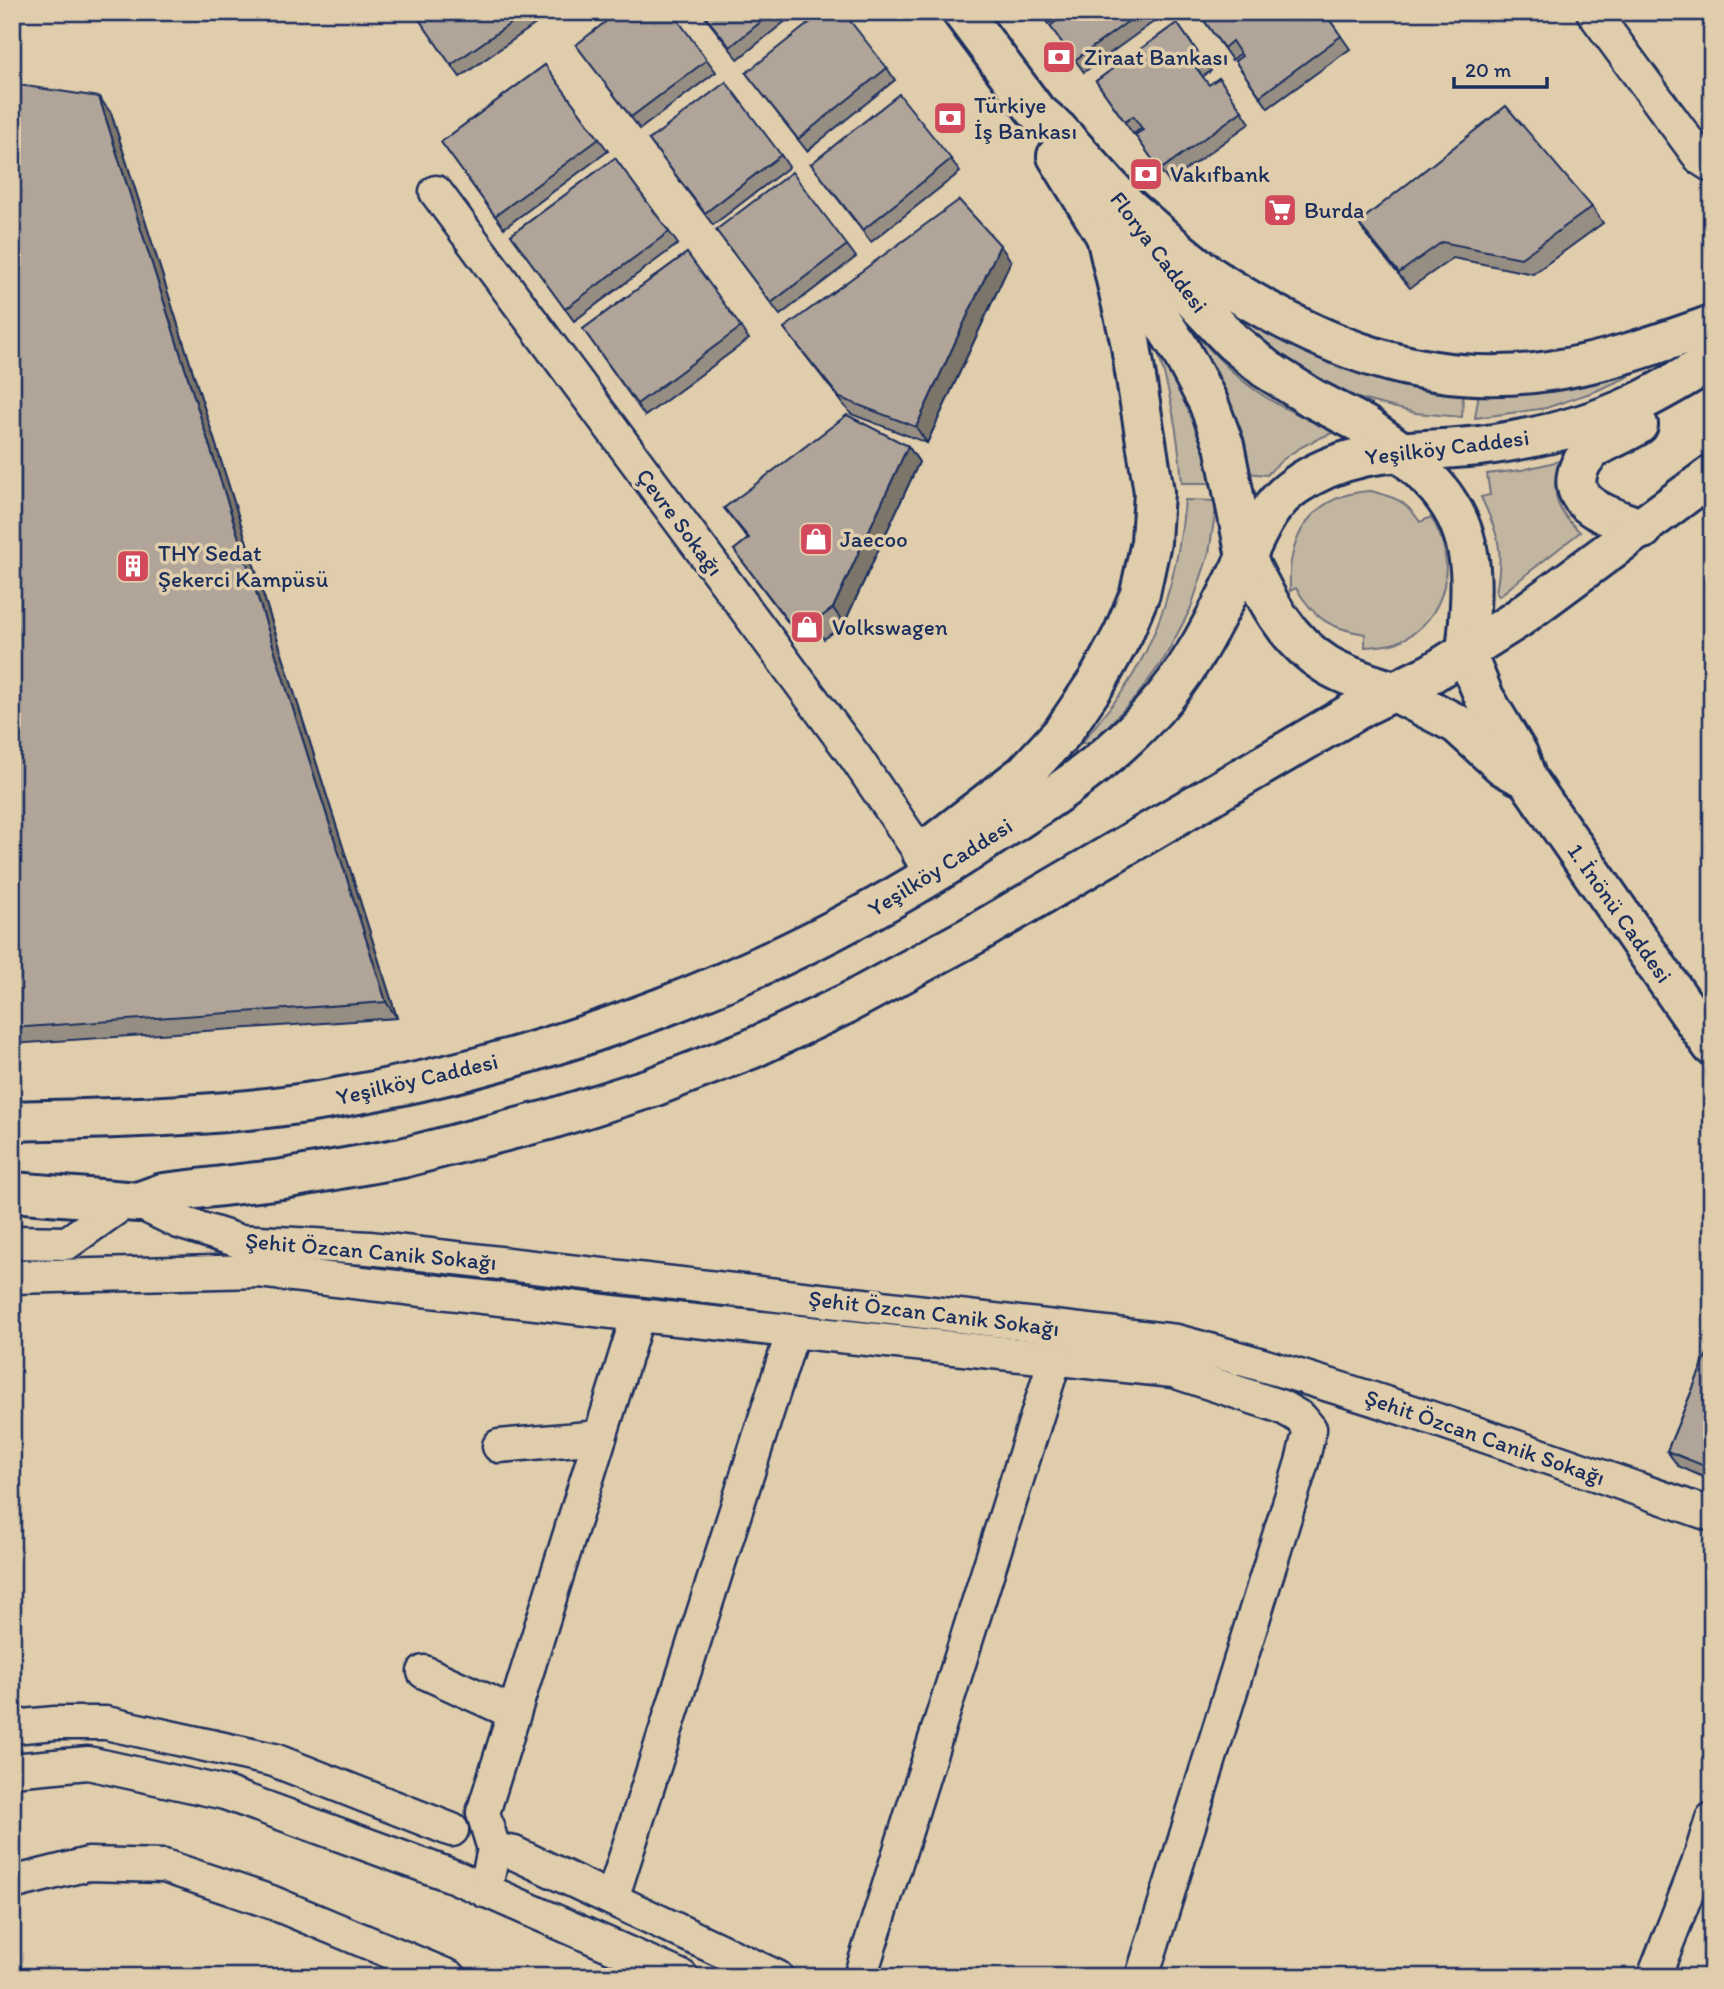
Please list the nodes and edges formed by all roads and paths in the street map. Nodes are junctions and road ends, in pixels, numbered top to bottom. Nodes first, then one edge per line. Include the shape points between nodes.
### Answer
1 (962, 12) edge
2 (1593, 12) edge
3 (1712, 166) edge
4 (436, 192) dead end
5 (1117, 222) junction
6 (1712, 325) edge
7 (1700, 368) edge
8 (1399, 450) junction
9 (1712, 475) edge
10 (1643, 528) junction
11 (1246, 557) junction
12 (1466, 653) junction
13 (1393, 691) junction
14 (1527, 779) junction
15 (921, 853) junction
16 (834, 932) junction
17 (1712, 1046) edge
18 (12, 1121) edge
19 (12, 1192) edge
20 (132, 1202) junction
21 (12, 1242) edge
22 (12, 1277) edge
23 (638, 1315) junction
24 (793, 1331) junction
25 (1055, 1359) junction
26 (600, 1437) junction
27 (499, 1446) dead end
28 (1712, 1515) edge
29 (424, 1672) dead end
30 (514, 1713) junction
31 (12, 1727) edge
32 (12, 1770) edge
33 (482, 1813) junction
34 (1712, 1819) edge
35 (453, 1830) junction
36 (494, 1849) junction
37 (419, 1864) junction
38 (12, 1884) edge
39 (485, 1891) junction
40 (612, 1899) junction
41 (450, 1977) edge
42 (682, 1977) edge
43 (777, 1977) edge
44 (860, 1977) edge
45 (1142, 1977) edge
46 (1654, 1977) edge

1 - 5 main road, Florya Caddesi via 1035,110 1058,130
2 - 3 street via 1702,159
4 - 15 street, Çevre Sokağı via 856,758
5 - 6 main road via 1339,347 1422,369 1471,374 1548,372 1625,354
5 - 8 main road, Florya Caddesi via 1145,239 1182,288 1266,369
5 - 11 main road, Florya Caddesi via 1208,402 1224,445
5 - 15 main road via 1154,492 1151,542 1140,593 1098,680 1062,733 1024,774
7 - 8 main road, Yeşilköy Caddesi via 1635,404 1540,436 1493,445
7 - 10 main road via 1645,420 1594,449 1579,466 1579,495 1593,509
8 - 11 main road, Yeşilköy Caddesi via 1361,456 1294,486 1263,520
8 - 12 main road via 1448,501 1466,537 1471,598
9 - 10 main road
10 - 12 main road
11 - 13 main road via 1289,633 1308,652 1329,666
11 - 16 main road, Yeşilköy Caddesi via 1199,648 1167,695 1124,741 1082,777
12 - 13 main road
12 - 14 main road
13 - 14 main road via 1457,724 1503,766
13 - 20 main road via 975,934 751,1049 653,1087 548,1120 402,1158 283,1179 163,1193
14 - 17 main road, 1. İnönü Caddesi
15 - 16 main road
16 - 18 main road, Yeşilköy Caddesi via 603,1030 446,1076 245,1110
19 - 20 main road
20 - 21 street via 68,1243
20 - 28 street, Şehit Özcan Canik Sokağı via 239,1241 369,1248 1176,1341 1439,1419
22 - 23 street via 259,1271
23 - 24 street
23 - 26 street
24 - 25 street
24 - 40 street
25 - 44 street
25 - 45 street via 1172,1371 1282,1407 1310,1429
26 - 27 street
26 - 30 street
29 - 30 street
30 - 33 street
31 - 35 street via 106,1723 274,1759
32 - 37 street via 88,1763 225,1793
33 - 35 street
33 - 36 street
34 - 46 street
35 - 37 street
36 - 39 street
36 - 40 street via 514,1853
37 - 39 street
38 - 41 street via 88,1864 164,1866 271,1902
39 - 42 street
40 - 43 street

